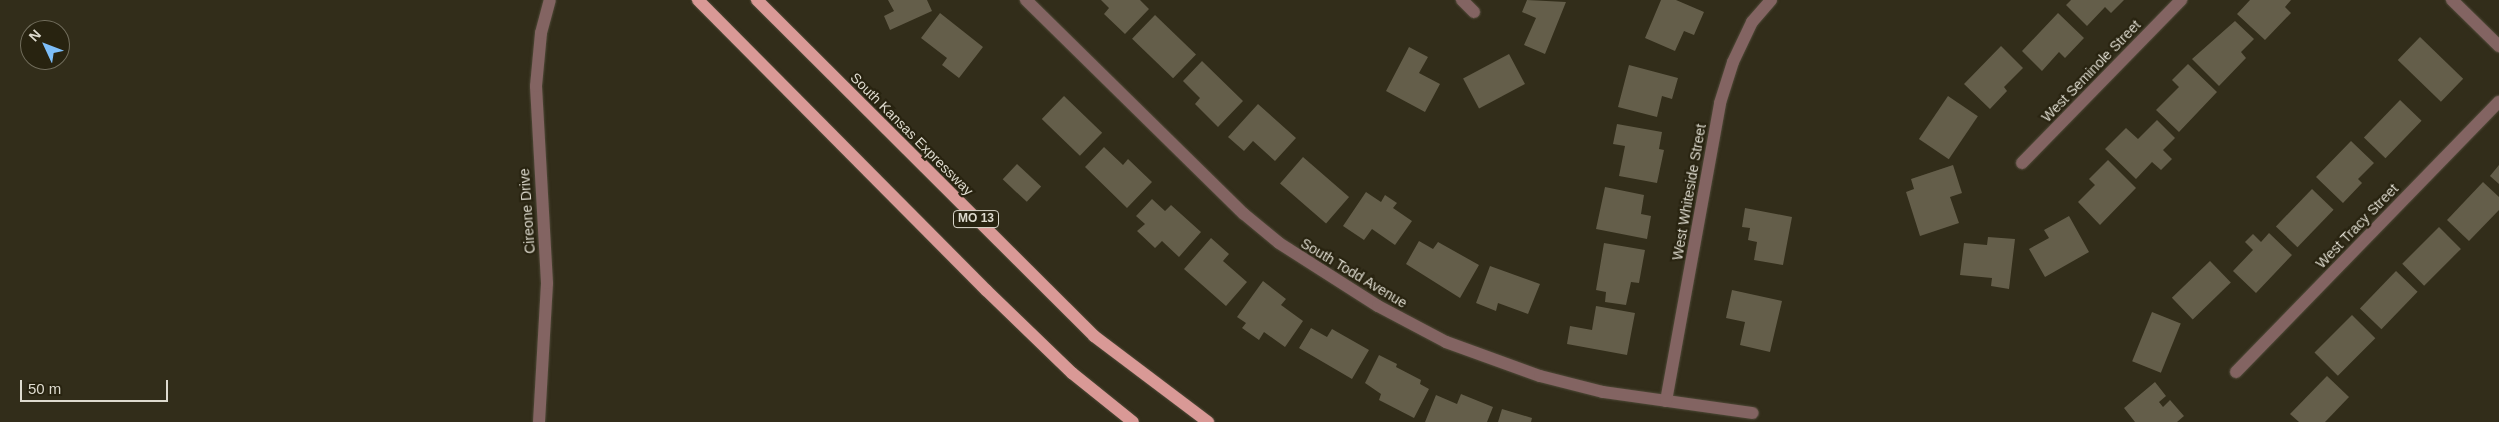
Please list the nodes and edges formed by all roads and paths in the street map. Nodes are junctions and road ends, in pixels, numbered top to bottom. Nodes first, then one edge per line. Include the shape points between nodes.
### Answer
1 (550, 0) edge
2 (698, 0) edge
3 (756, 0) edge
4 (1026, 0) edge
5 (1462, 0) edge
6 (1771, 0) edge
7 (2181, 0) edge
8 (2452, 0) edge
9 (1474, 12) dead end
10 (2499, 46) edge
11 (2499, 102) edge
12 (2022, 163) dead end
13 (2236, 372) dead end
14 (1666, 401) junction
15 (1753, 413) dead end
16 (539, 422) edge
17 (1133, 422) edge
18 (1208, 422) edge

1 - 16 street, Cireone Drive via 541,33 536,86 546,283
2 - 17 main road, MO 13 via 986,290 1072,373
3 - 18 main road, South Kansas Expressway / MO 13 via 1094,336
4 - 14 street, South Todd Avenue via 1244,214 1279,243 1344,286 1446,342 1508,366 1587,388
5 - 9 street
6 - 14 street, West Whiteside Street via 1752,22 1733,62 1722,96
7 - 12 street, West Seminole Street
8 - 10 street
11 - 13 street, West Tracy Street
14 - 15 street, South Todd Avenue

